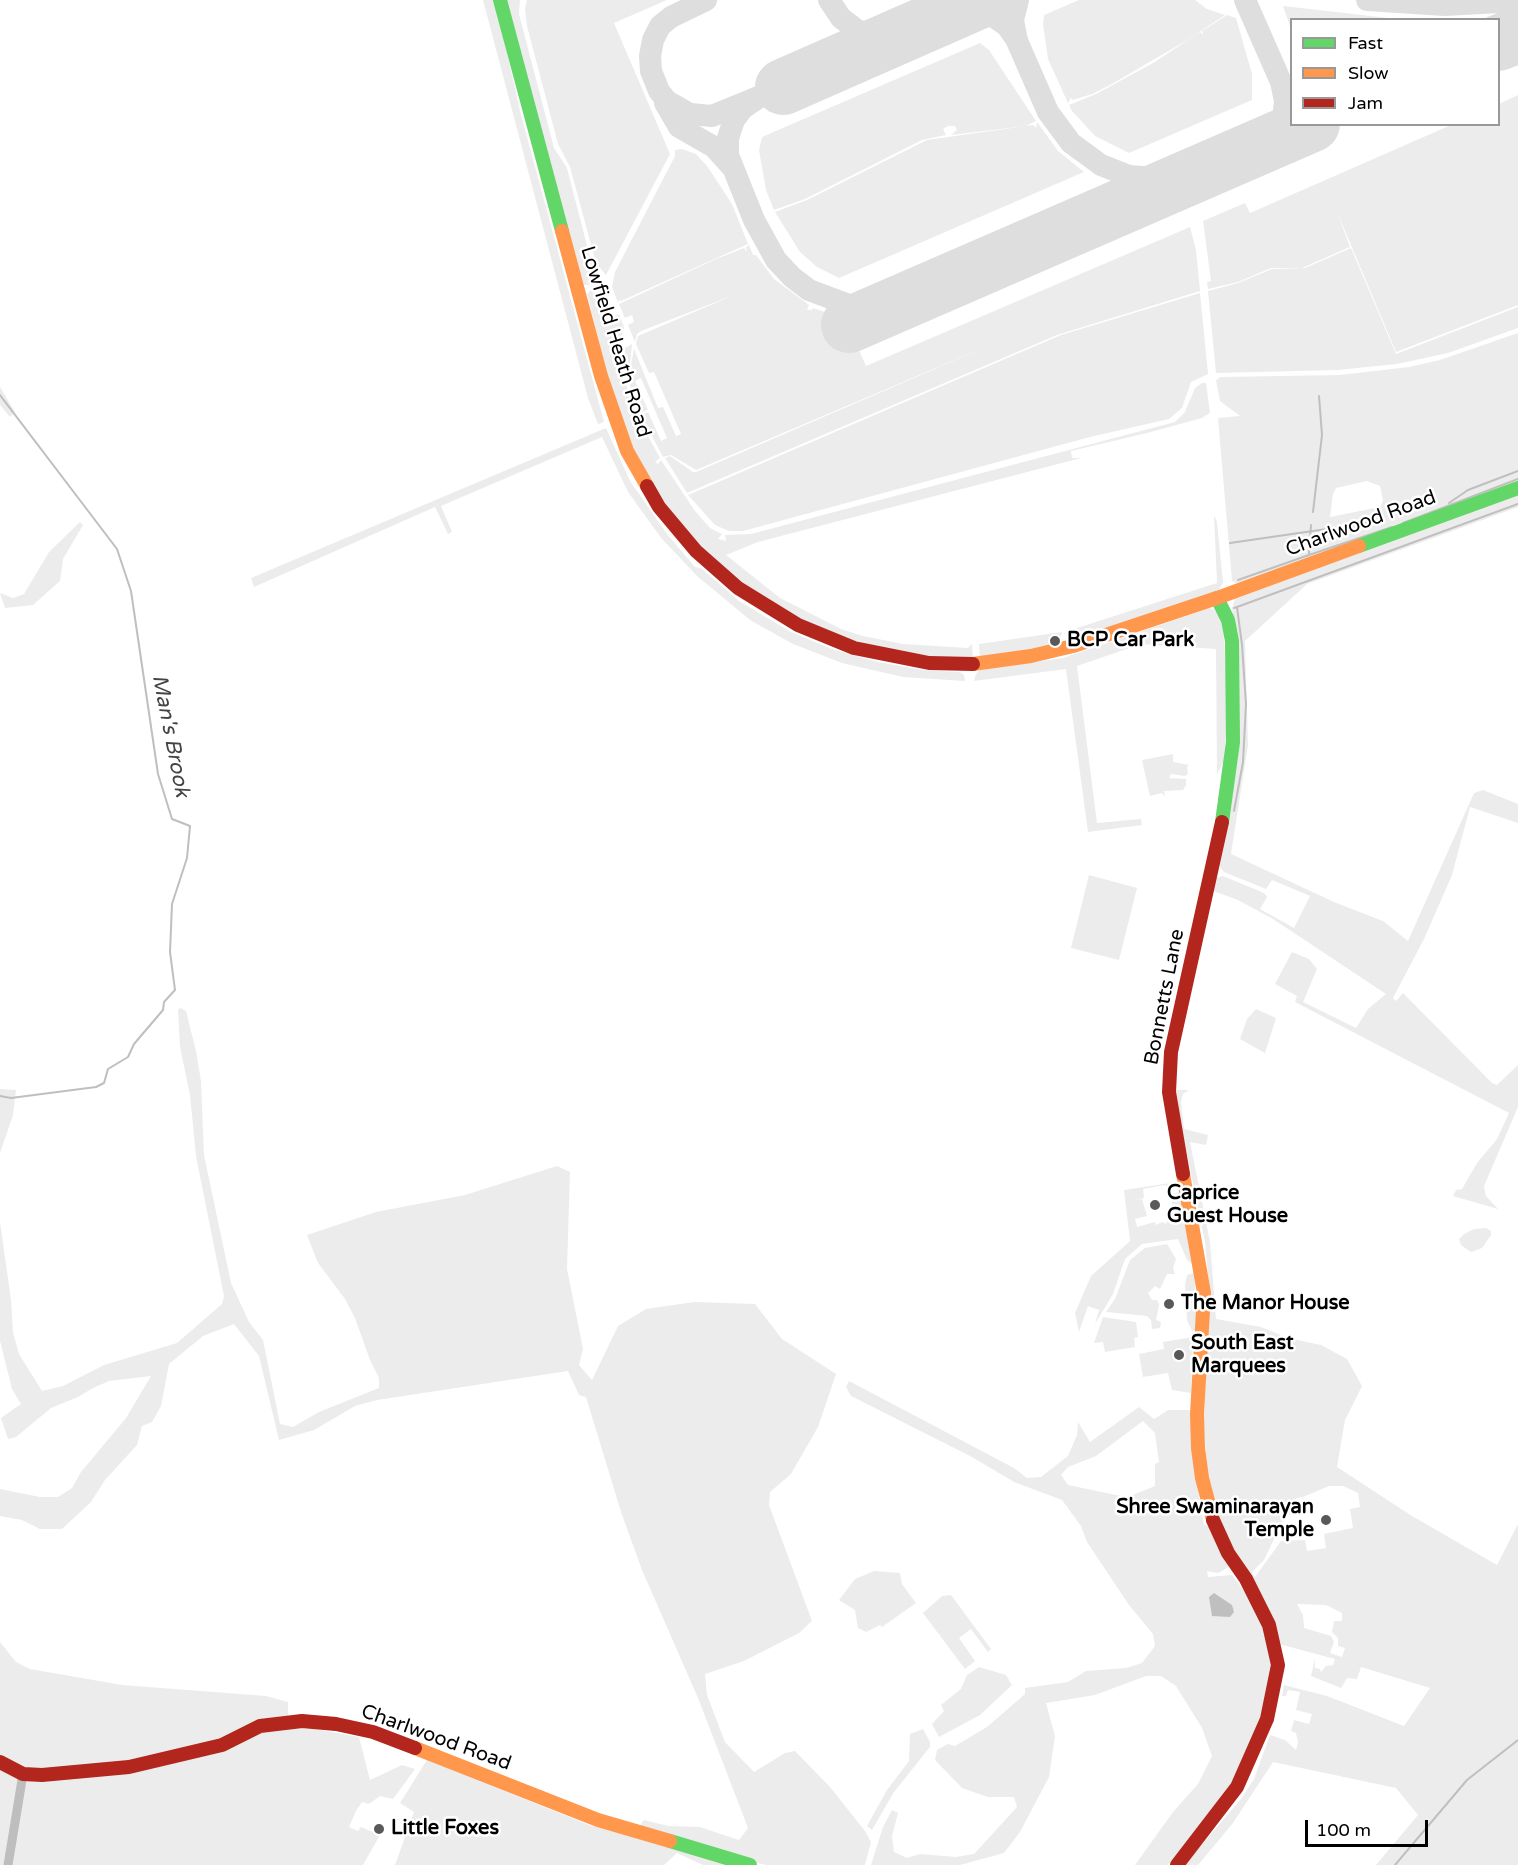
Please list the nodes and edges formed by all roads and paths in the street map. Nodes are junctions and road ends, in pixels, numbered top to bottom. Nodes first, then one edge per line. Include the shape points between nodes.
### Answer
1 (500, 0) edge
2 (1518, 488) edge
3 (1217, 598) junction
4 (0, 1762) edge
5 (24, 1773) junction
6 (8, 1865) edge
7 (750, 1865) edge
8 (1177, 1865) edge

1 - 3 street, Lowfield Heath Road via 618,430 659,507 723,576 776,614 827,638 887,656 953,665 1054,652
2 - 3 street, Charlwood Road
3 - 8 street, Bonnetts Lane via 1232,641 1232,751 1221,830 1171,1052 1169,1095 1204,1293 1197,1414 1202,1478 1228,1553 1269,1625 1278,1665 1271,1706 1237,1787
4 - 5 street, Charlwood Road
5 - 6 street
5 - 7 street, Charlwood Road via 129,1767 222,1745 260,1726 302,1720 336,1724 417,1748 598,1820

